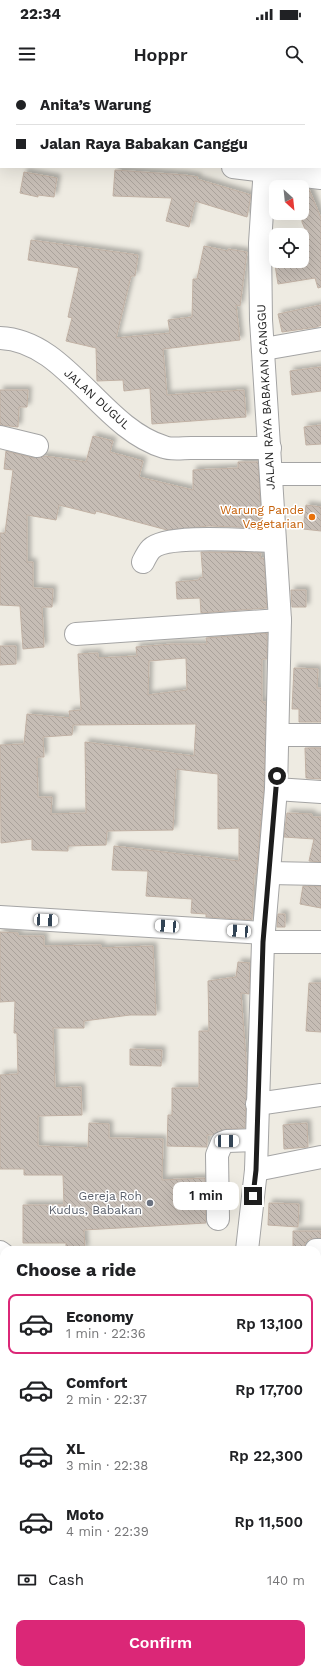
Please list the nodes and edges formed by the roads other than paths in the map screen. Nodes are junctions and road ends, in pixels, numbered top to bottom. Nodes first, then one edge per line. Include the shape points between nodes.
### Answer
1 (248, 168) edge
2 (264, 169) edge
3 (321, 178) edge
4 (0, 338) edge
5 (321, 339) edge
6 (264, 349) junction
7 (0, 437) edge
8 (37, 446) dead end
9 (270, 448) junction
10 (271, 474) junction
11 (321, 474) edge
12 (274, 541) junction
13 (143, 562) dead end
14 (280, 620) junction
15 (76, 634) dead end
16 (321, 735) edge
17 (278, 736) junction
18 (276, 789) junction
19 (321, 792) edge
20 (269, 873) junction
21 (321, 874) edge
22 (0, 917) edge
23 (264, 937) junction
24 (321, 942) edge
25 (321, 1095) edge
26 (257, 1104) junction
27 (256, 1140) junction
28 (321, 1156) edge
29 (256, 1170) junction
30 (218, 1220) dead end
31 (247, 1246) edge

1 - 2 street
2 - 3 street
2 - 6 street, JALAN RAYA BABAKAN CANGGU via 260,243
4 - 9 street, JALAN DUGUL via 10,338 34,346 53,358 112,415 138,434 164,448
5 - 6 street
6 - 9 street, JALAN RAYA BABAKAN CANGGU
7 - 8 street
9 - 10 street, JALAN RAYA BABAKAN CANGGU
10 - 11 street
10 - 12 street, JALAN RAYA BABAKAN CANGGU
12 - 13 street via 168,541 151,548
12 - 14 street, JALAN RAYA BABAKAN CANGGU
14 - 15 street
14 - 17 street, JALAN RAYA BABAKAN CANGGU
16 - 17 street
17 - 18 street, JALAN RAYA BABAKAN CANGGU
18 - 19 street
18 - 20 street, JALAN RAYA BABAKAN CANGGU
20 - 21 street
20 - 23 street, JALAN RAYA BABAKAN CANGGU
22 - 23 street
23 - 24 street
23 - 26 street, JALAN RAYA BABAKAN CANGGU
25 - 26 street
26 - 27 street, JALAN RAYA BABAKAN CANGGU
27 - 29 street, JALAN RAYA BABAKAN CANGGU
27 - 30 street via 227,1141 216,1154
28 - 29 street
29 - 31 street, JALAN RAYA BABAKAN CANGGU

